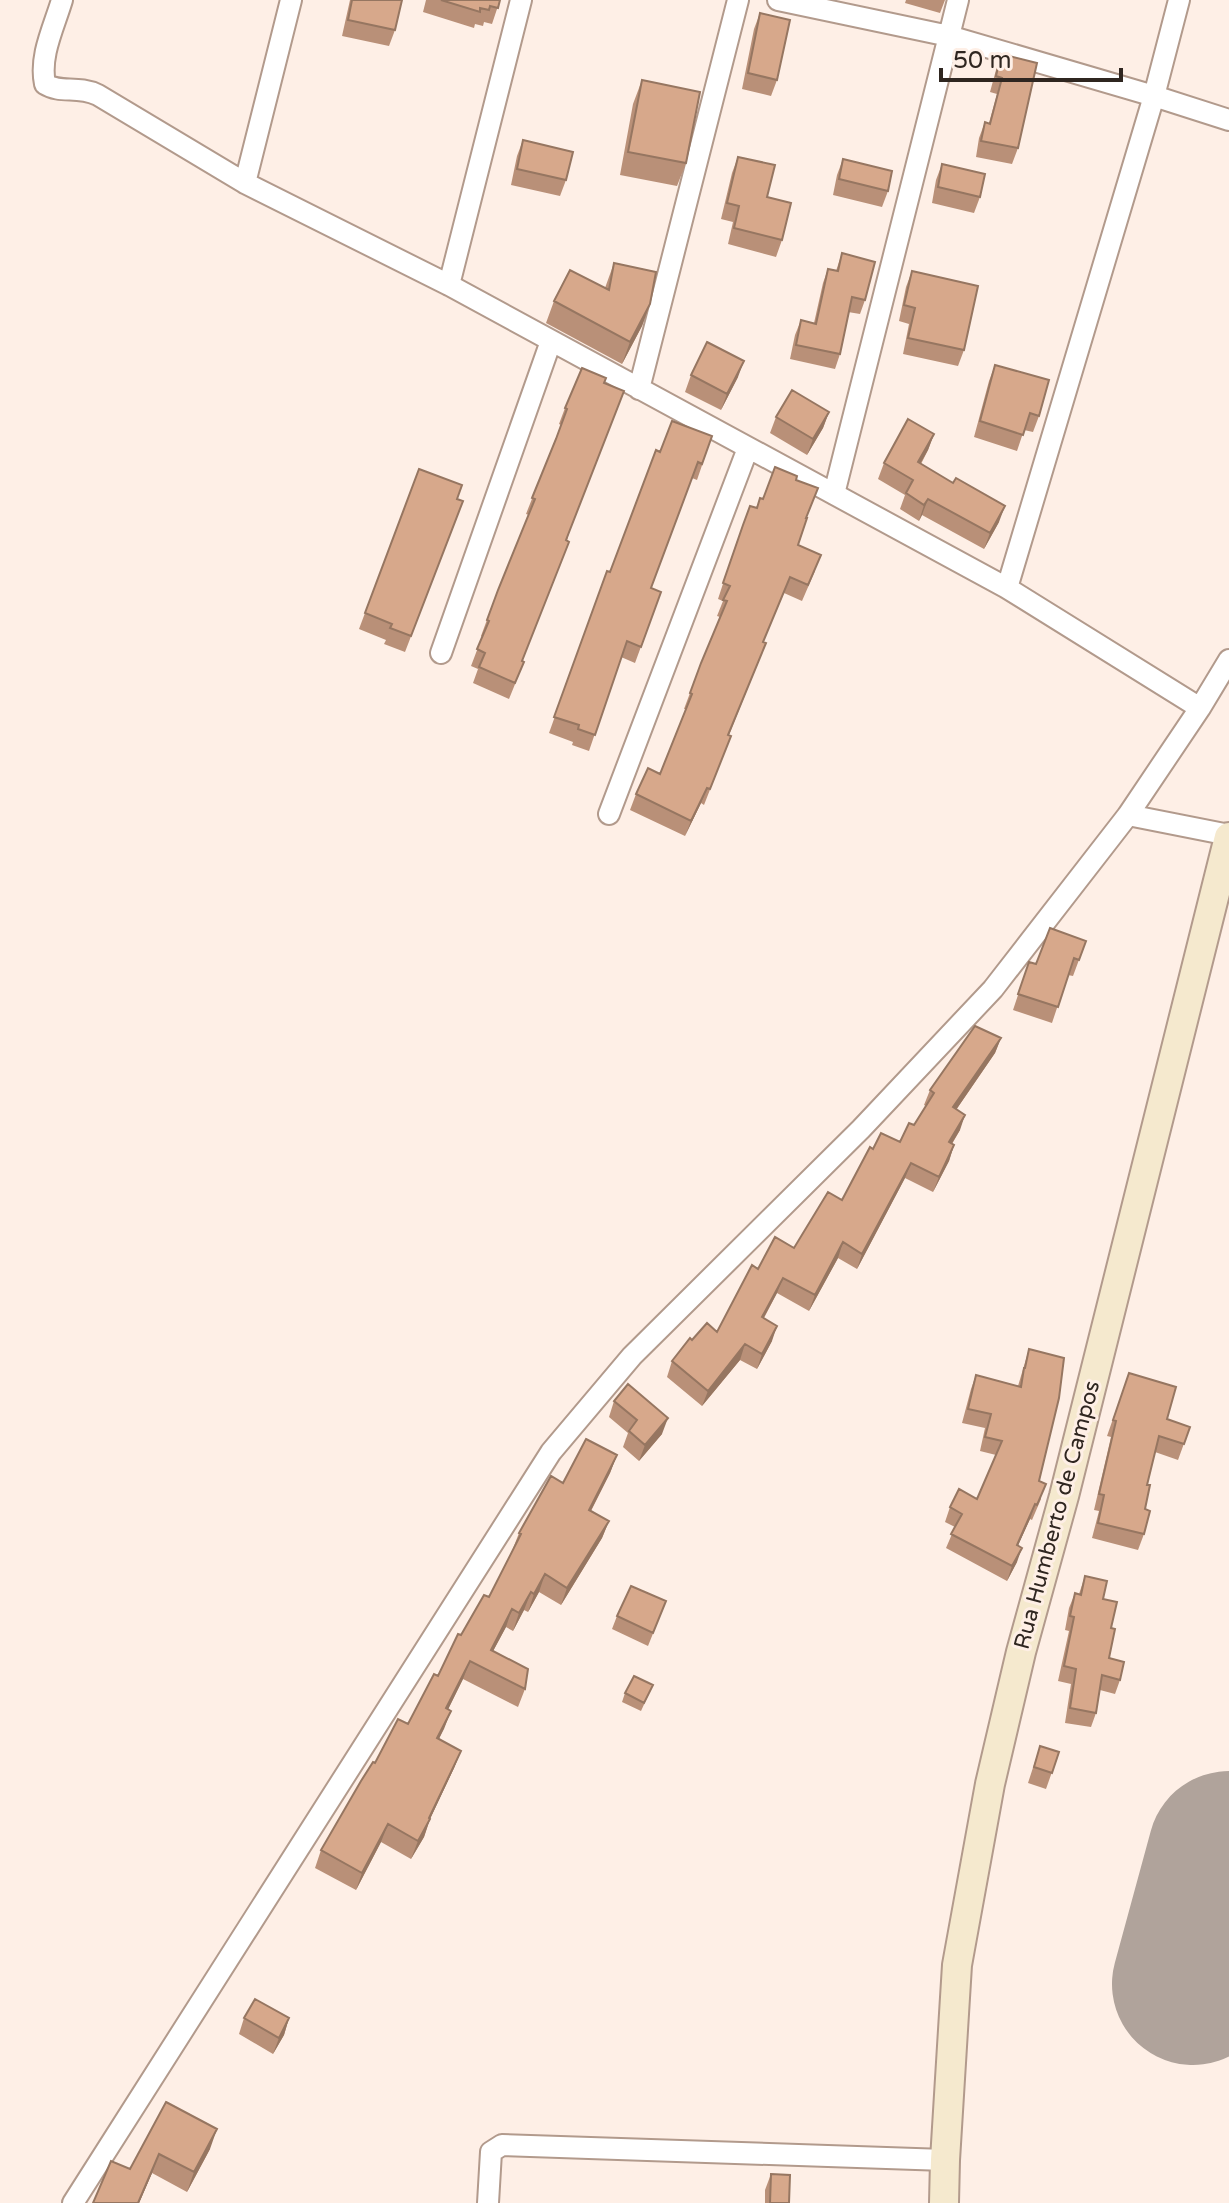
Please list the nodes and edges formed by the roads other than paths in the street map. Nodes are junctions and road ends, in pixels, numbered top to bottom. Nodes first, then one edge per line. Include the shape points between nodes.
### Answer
1 (62, 0) edge
2 (291, 0) edge
3 (521, 0) edge
4 (738, 0) edge
5 (778, 0) edge
6 (958, 0) edge
7 (1179, 0) edge
8 (949, 36) junction
9 (1154, 96) junction
10 (1229, 120) edge
11 (245, 183) junction
12 (449, 285) junction
13 (551, 341) junction
14 (639, 389) junction
15 (748, 448) junction
16 (834, 494) junction
17 (1007, 588) junction
18 (441, 653) dead end
19 (1229, 660) edge
20 (1200, 708) junction
21 (609, 814) dead end
22 (1128, 815) junction
23 (1229, 836) edge
24 (945, 2160) junction
25 (73, 2203) edge
26 (488, 2203) edge
27 (944, 2203) edge

1 - 11 street via 45,54 45,84 52,89 87,89
2 - 11 street
3 - 12 street
4 - 14 street
5 - 8 street
6 - 8 street
7 - 9 street
8 - 9 street
8 - 16 street
9 - 10 street
9 - 17 street
11 - 12 street
12 - 13 street
13 - 14 street
13 - 18 street
14 - 15 street
15 - 16 street
15 - 21 street
16 - 17 street
17 - 20 street
19 - 20 street
20 - 22 street
22 - 23 street
22 - 25 street via 993,989 861,1129 632,1356 551,1452
23 - 24 street, Rua Humberto de Campos via 990,1784 957,1965
24 - 26 street via 502,2145 491,2152
24 - 27 street, Rua Humberto de Campos

